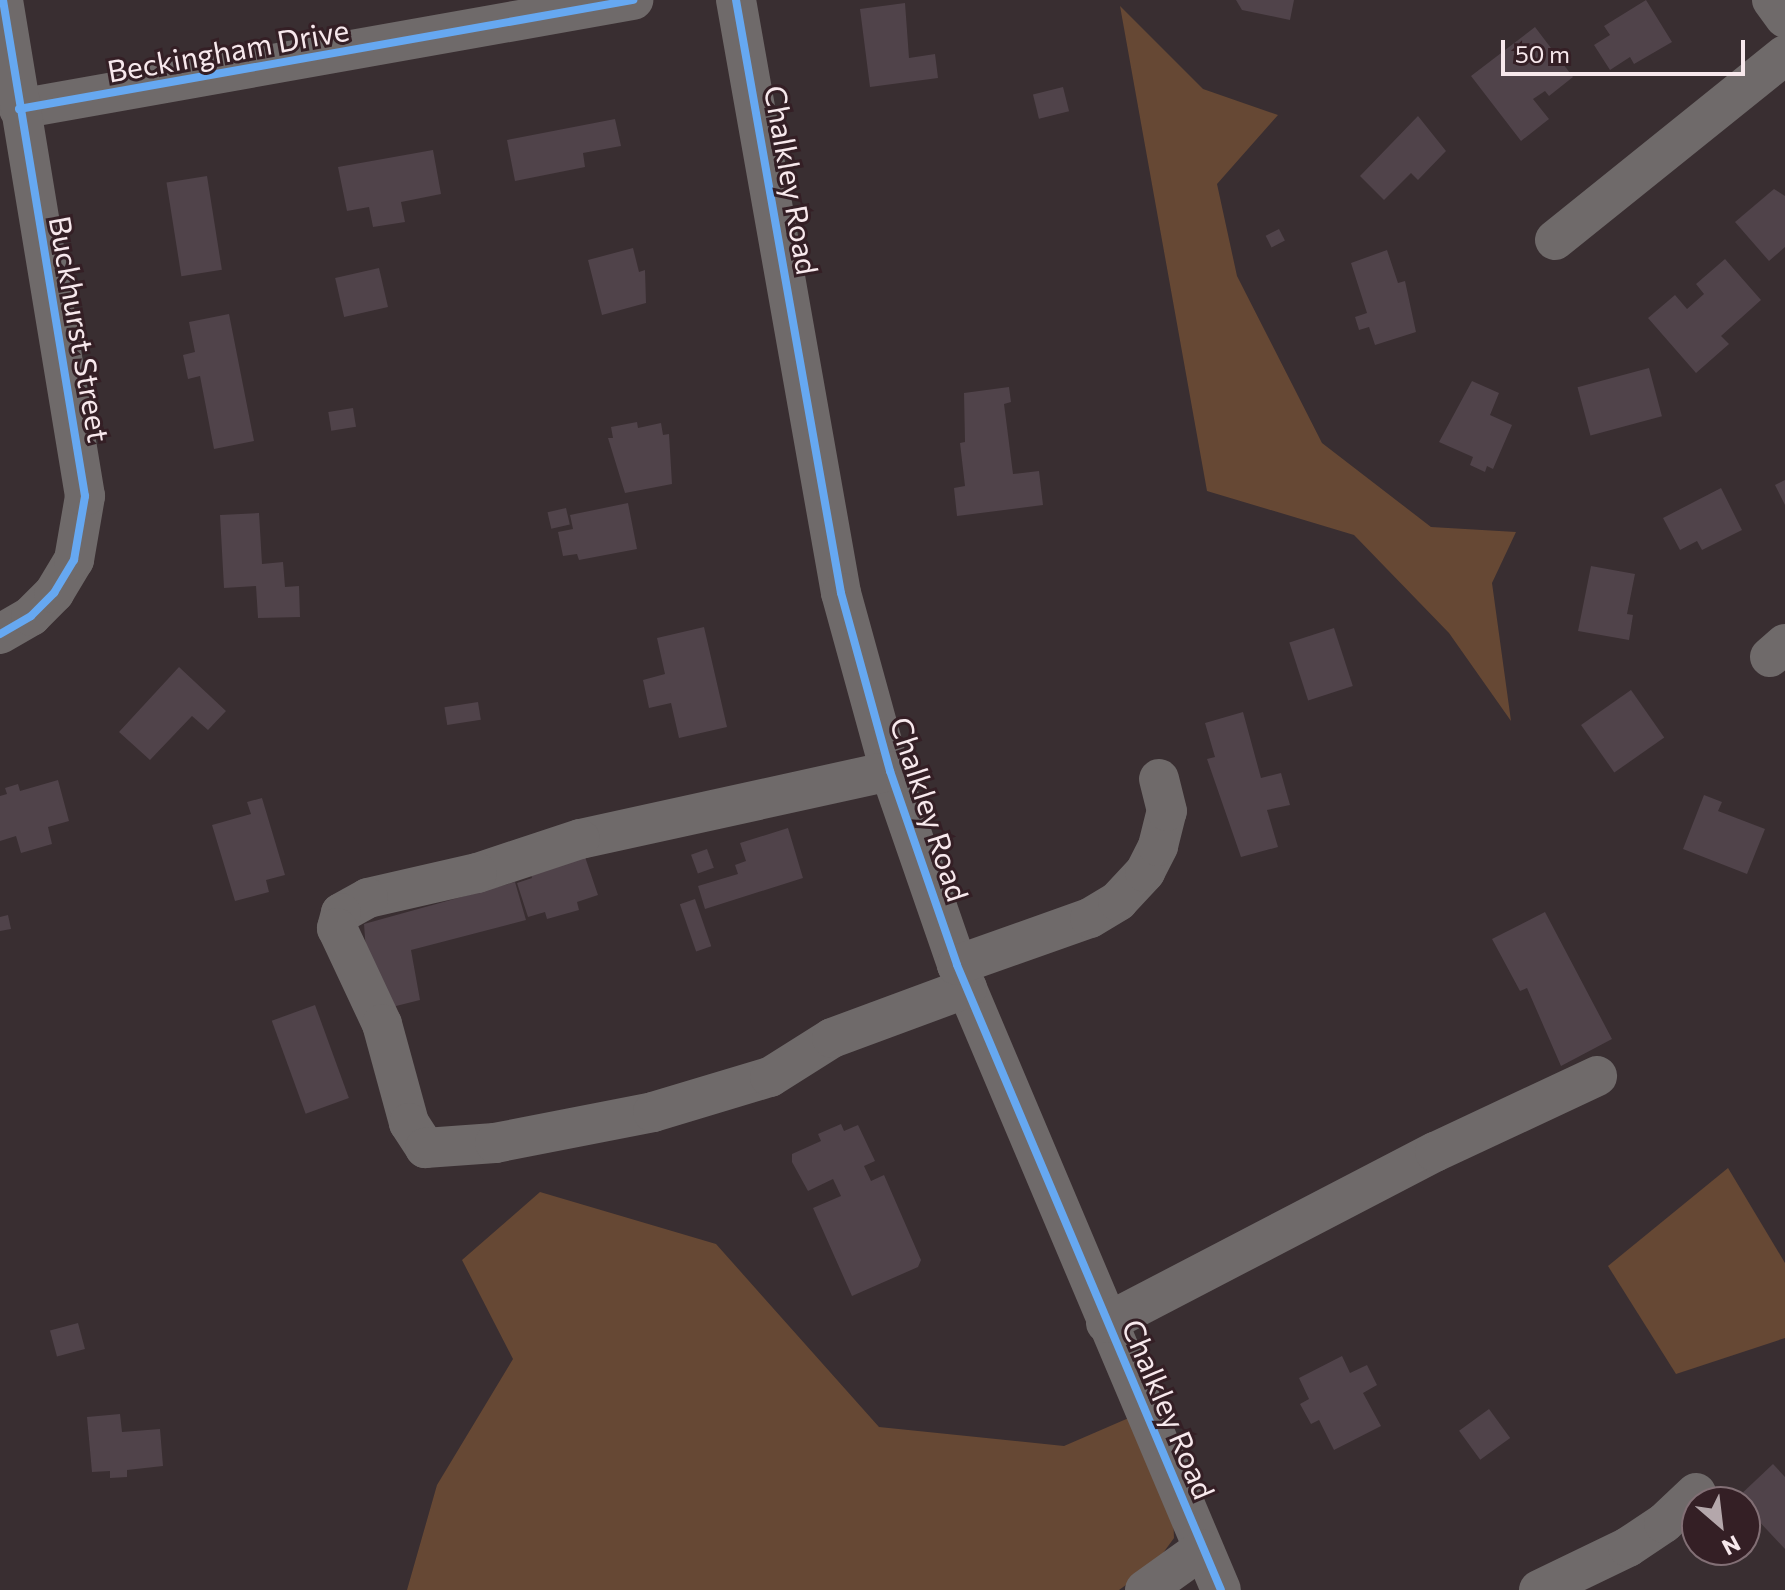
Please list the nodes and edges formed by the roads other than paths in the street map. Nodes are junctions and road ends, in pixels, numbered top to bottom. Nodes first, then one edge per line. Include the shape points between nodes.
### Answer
1 (3, 0) edge
2 (633, 0) edge
3 (736, 0) edge
4 (1772, 0) edge
5 (1785, 18) edge
6 (1785, 55) edge
7 (19, 109) junction
8 (1555, 240) dead end
9 (0, 634) edge
10 (890, 771) junction
11 (1159, 779) dead end
12 (962, 977) junction
13 (1597, 1076) dead end
14 (1106, 1323) junction
15 (1681, 1507) edge
16 (1202, 1549) junction
17 (1145, 1590) edge
18 (1221, 1590) edge
19 (1539, 1590) edge

1 - 7 street, Buckhurst Street
2 - 7 street, Beckingham Drive
3 - 10 street, Chalkley Road via 841,593
4 - 5 street
6 - 8 street
7 - 9 street, Buckhurst Street via 85,496 74,560 54,593 31,616
10 - 12 street, Chalkley Road
10 - 12 street via 580,839 477,873 368,898 341,913 337,928 382,1024 409,1123 425,1148 495,1143 653,1112 770,1077 832,1038
11 - 12 street via 1167,811 1158,846 1145,872 1118,901
12 - 14 street, Chalkley Road
13 - 14 street via 1435,1152
14 - 16 street, Chalkley Road
15 - 19 street via 1628,1547
16 - 17 street
16 - 18 street, Chalkley Road

